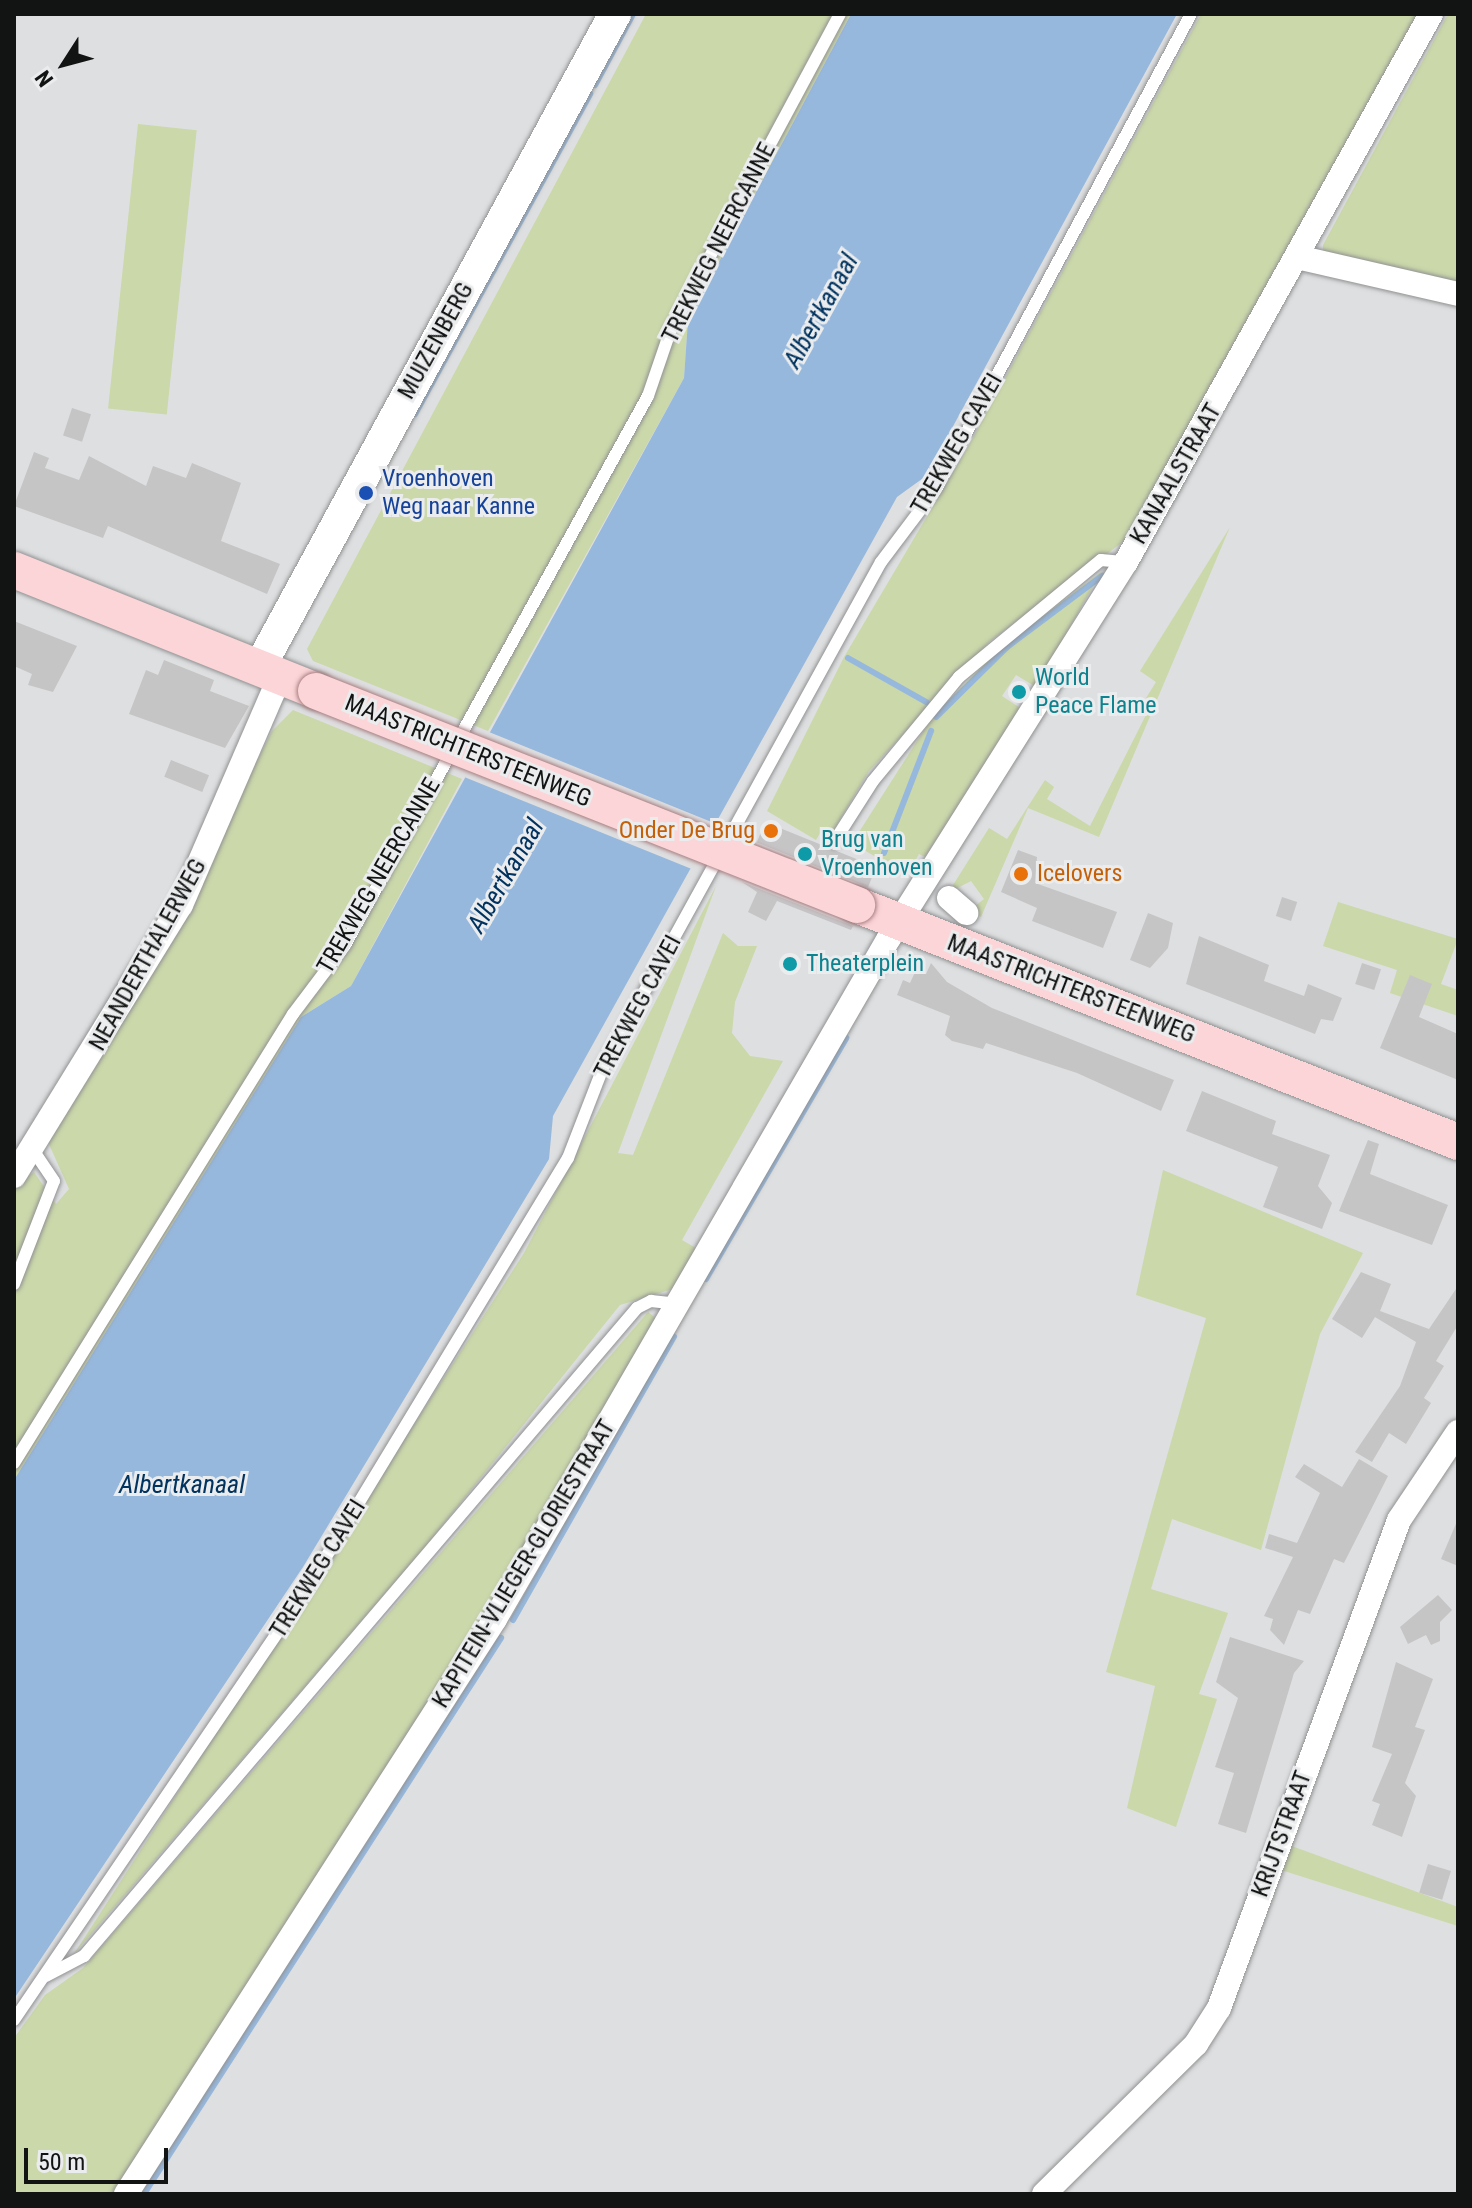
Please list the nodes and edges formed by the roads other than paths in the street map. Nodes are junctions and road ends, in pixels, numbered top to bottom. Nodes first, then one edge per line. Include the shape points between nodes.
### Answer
1 (615, 14) edge
2 (840, 14) edge
3 (1191, 14) edge
4 (1431, 14) edge
5 (1301, 258) junction
6 (1458, 294) edge
7 (1126, 562) junction
8 (14, 570) edge
9 (269, 672) junction
10 (834, 842) dead end
11 (903, 924) junction
12 (1458, 1142) edge
13 (33, 1150) junction
14 (14, 1176) edge
15 (14, 1284) edge
16 (679, 1304) junction
17 (1458, 1432) edge
18 (14, 1463) edge
19 (46, 1976) junction
20 (14, 2020) edge
21 (126, 2194) edge
22 (1044, 2194) edge

1 - 9 street, MUIZENBERG
2 - 18 lane, TREKWEG NEERCANNE via 671,329 648,396 345,945 293,1014
3 - 19 lane, TREKWEG CAVEI via 936,489 881,562 604,1065 568,1158 301,1598
4 - 5 street, KANAALSTRAAT
5 - 6 street
5 - 7 street, KANAALSTRAAT
7 - 10 lane via 1101,560 959,677 873,781
7 - 11 street, KANAALSTRAAT
8 - 9 main road, MAASTRICHTERSTEENWEG
9 - 11 main road, MAASTRICHTERSTEENWEG, bridge
9 - 13 street, NEANDERTHALERWEG via 262,723 181,905
11 - 12 main road, MAASTRICHTERSTEENWEG
11 - 16 street, KAPITEIN-VLIEGER-GLORIESTRAAT
13 - 14 street, NEANDERTHALERWEG
13 - 15 lane via 54,1181
16 - 19 lane via 651,1301 637,1308 84,1956
16 - 21 street, KAPITEIN-VLIEGER-GLORIESTRAAT via 495,1619
17 - 22 street, KRIJTSTRAAT via 1399,1520 1219,2008 1196,2044
19 - 20 lane, TREKWEG CAVEI

